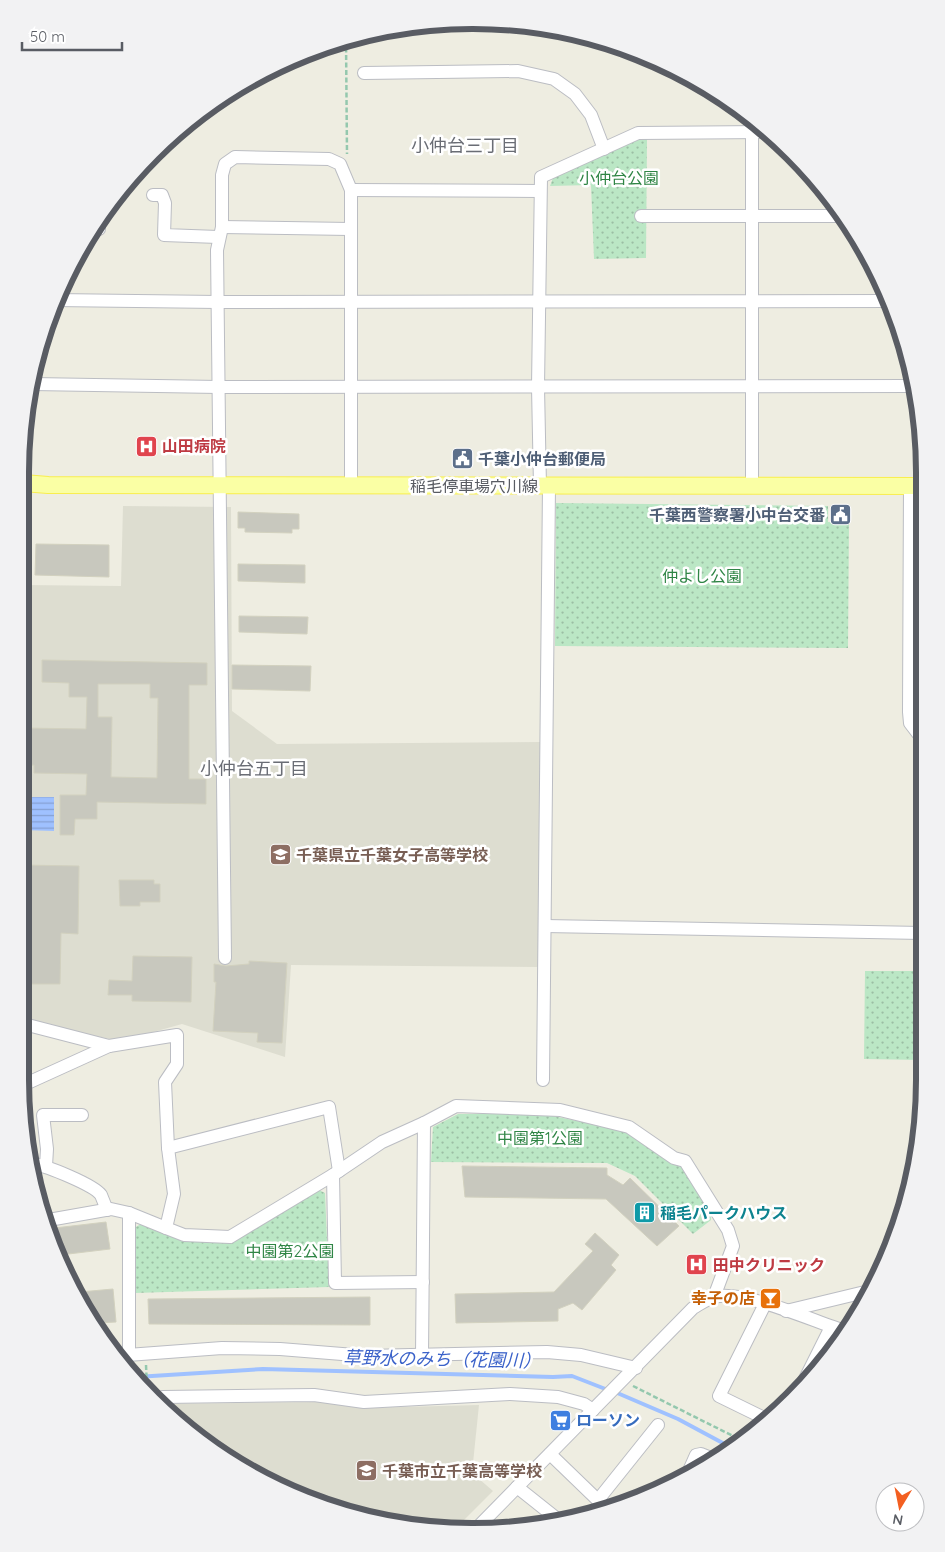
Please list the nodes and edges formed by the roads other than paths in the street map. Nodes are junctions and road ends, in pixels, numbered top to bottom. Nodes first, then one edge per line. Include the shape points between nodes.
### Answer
1 (364, 73) dead end
2 (752, 128) edge
3 (752, 132) junction
4 (757, 132) edge
5 (604, 149) junction
6 (351, 190) junction
7 (540, 191) junction
8 (153, 195) dead end
9 (641, 216) dead end
10 (752, 216) junction
11 (834, 216) edge
12 (350, 229) junction
13 (220, 232) junction
14 (64, 300) edge
15 (752, 301) junction
16 (881, 301) edge
17 (218, 302) junction
18 (350, 302) junction
19 (539, 302) junction
20 (37, 384) edge
21 (752, 386) junction
22 (908, 386) edge
23 (219, 387) junction
24 (350, 387) junction
25 (538, 387) junction
26 (29, 483) edge
27 (218, 485) junction
28 (752, 485) junction
29 (351, 486) junction
30 (545, 486) junction
31 (916, 486) edge
32 (916, 514) edge
33 (916, 731) edge
34 (545, 926) junction
35 (916, 932) edge
36 (225, 958) dead end
37 (29, 1025) edge
38 (108, 1046) junction
39 (543, 1080) dead end
40 (29, 1082) edge
41 (82, 1115) dead end
42 (424, 1123) junction
43 (168, 1148) junction
44 (40, 1165) edge
45 (336, 1173) junction
46 (107, 1210) junction
47 (129, 1213) junction
48 (51, 1220) edge
49 (166, 1228) junction
50 (423, 1282) junction
51 (862, 1292) edge
52 (714, 1297) junction
53 (765, 1304) junction
54 (786, 1311) junction
55 (831, 1327) junction
56 (839, 1329) edge
57 (125, 1355) edge
58 (129, 1355) junction
59 (422, 1356) junction
60 (812, 1365) edge
61 (636, 1368) junction
62 (165, 1399) edge
63 (597, 1406) junction
64 (761, 1417) edge
65 (658, 1425) dead end
66 (550, 1454) junction
67 (706, 1456) edge
68 (691, 1465) edge
69 (517, 1487) junction
70 (598, 1500) junction
71 (602, 1504) edge
72 (553, 1516) edge
73 (482, 1523) edge

1 - 5 street via 518,71 554,79 576,94 591,116
2 - 3 street
3 - 4 street
3 - 5 street via 638,133
3 - 10 street
5 - 7 street via 541,177
6 - 7 street
6 - 12 street
6 - 13 street via 340,164 329,159 235,157 225,164 222,175
7 - 19 street
8 - 13 street via 162,195 165,202 164,235
9 - 10 street
10 - 11 street
10 - 15 street
12 - 13 street
12 - 18 street
13 - 17 street via 216,250
14 - 17 street
15 - 16 street
15 - 19 street
15 - 21 street
17 - 18 street
17 - 23 street
18 - 19 street
18 - 24 street
19 - 25 street
20 - 23 street
21 - 22 street
21 - 25 street
21 - 28 street
23 - 24 street
23 - 27 street
24 - 25 street
24 - 29 street
25 - 30 street
26 - 27 main road, 稲毛停車場穴川線
27 - 29 main road, 稲毛停車場穴川線
27 - 36 street
28 - 30 main road, 稲毛停車場穴川線
28 - 31 main road, 稲毛停車場穴川線
29 - 30 main road, 稲毛停車場穴川線
30 - 34 street
32 - 33 street via 909,712 910,723
34 - 35 street
34 - 39 street
37 - 38 street
38 - 40 street
38 - 43 street via 178,1035 177,1064 165,1082
41 - 44 street via 44,1115 47,1149
42 - 45 street via 382,1142
42 - 50 street
42 - 52 street via 456,1106 560,1110 628,1127 674,1158 685,1161 728,1230 734,1246
43 - 45 street via 329,1107
43 - 49 street via 174,1194
44 - 46 street via 100,1194
45 - 49 street via 230,1237 184,1235
45 - 50 street via 335,1283
46 - 47 street
46 - 48 street
47 - 49 street
47 - 58 street
50 - 59 street
51 - 54 street
52 - 53 street via 729,1296
52 - 61 street via 693,1308
53 - 54 street
53 - 64 street via 719,1396
54 - 55 street
55 - 56 street
55 - 60 street
57 - 58 street
58 - 59 street via 222,1348
59 - 61 street via 546,1352 581,1355
61 - 63 street
62 - 63 street via 314,1395 364,1402 510,1394 558,1396
63 - 66 street
65 - 70 street
66 - 69 street
66 - 70 street
67 - 68 street via 696,1455
69 - 72 street
69 - 73 street
70 - 71 street

